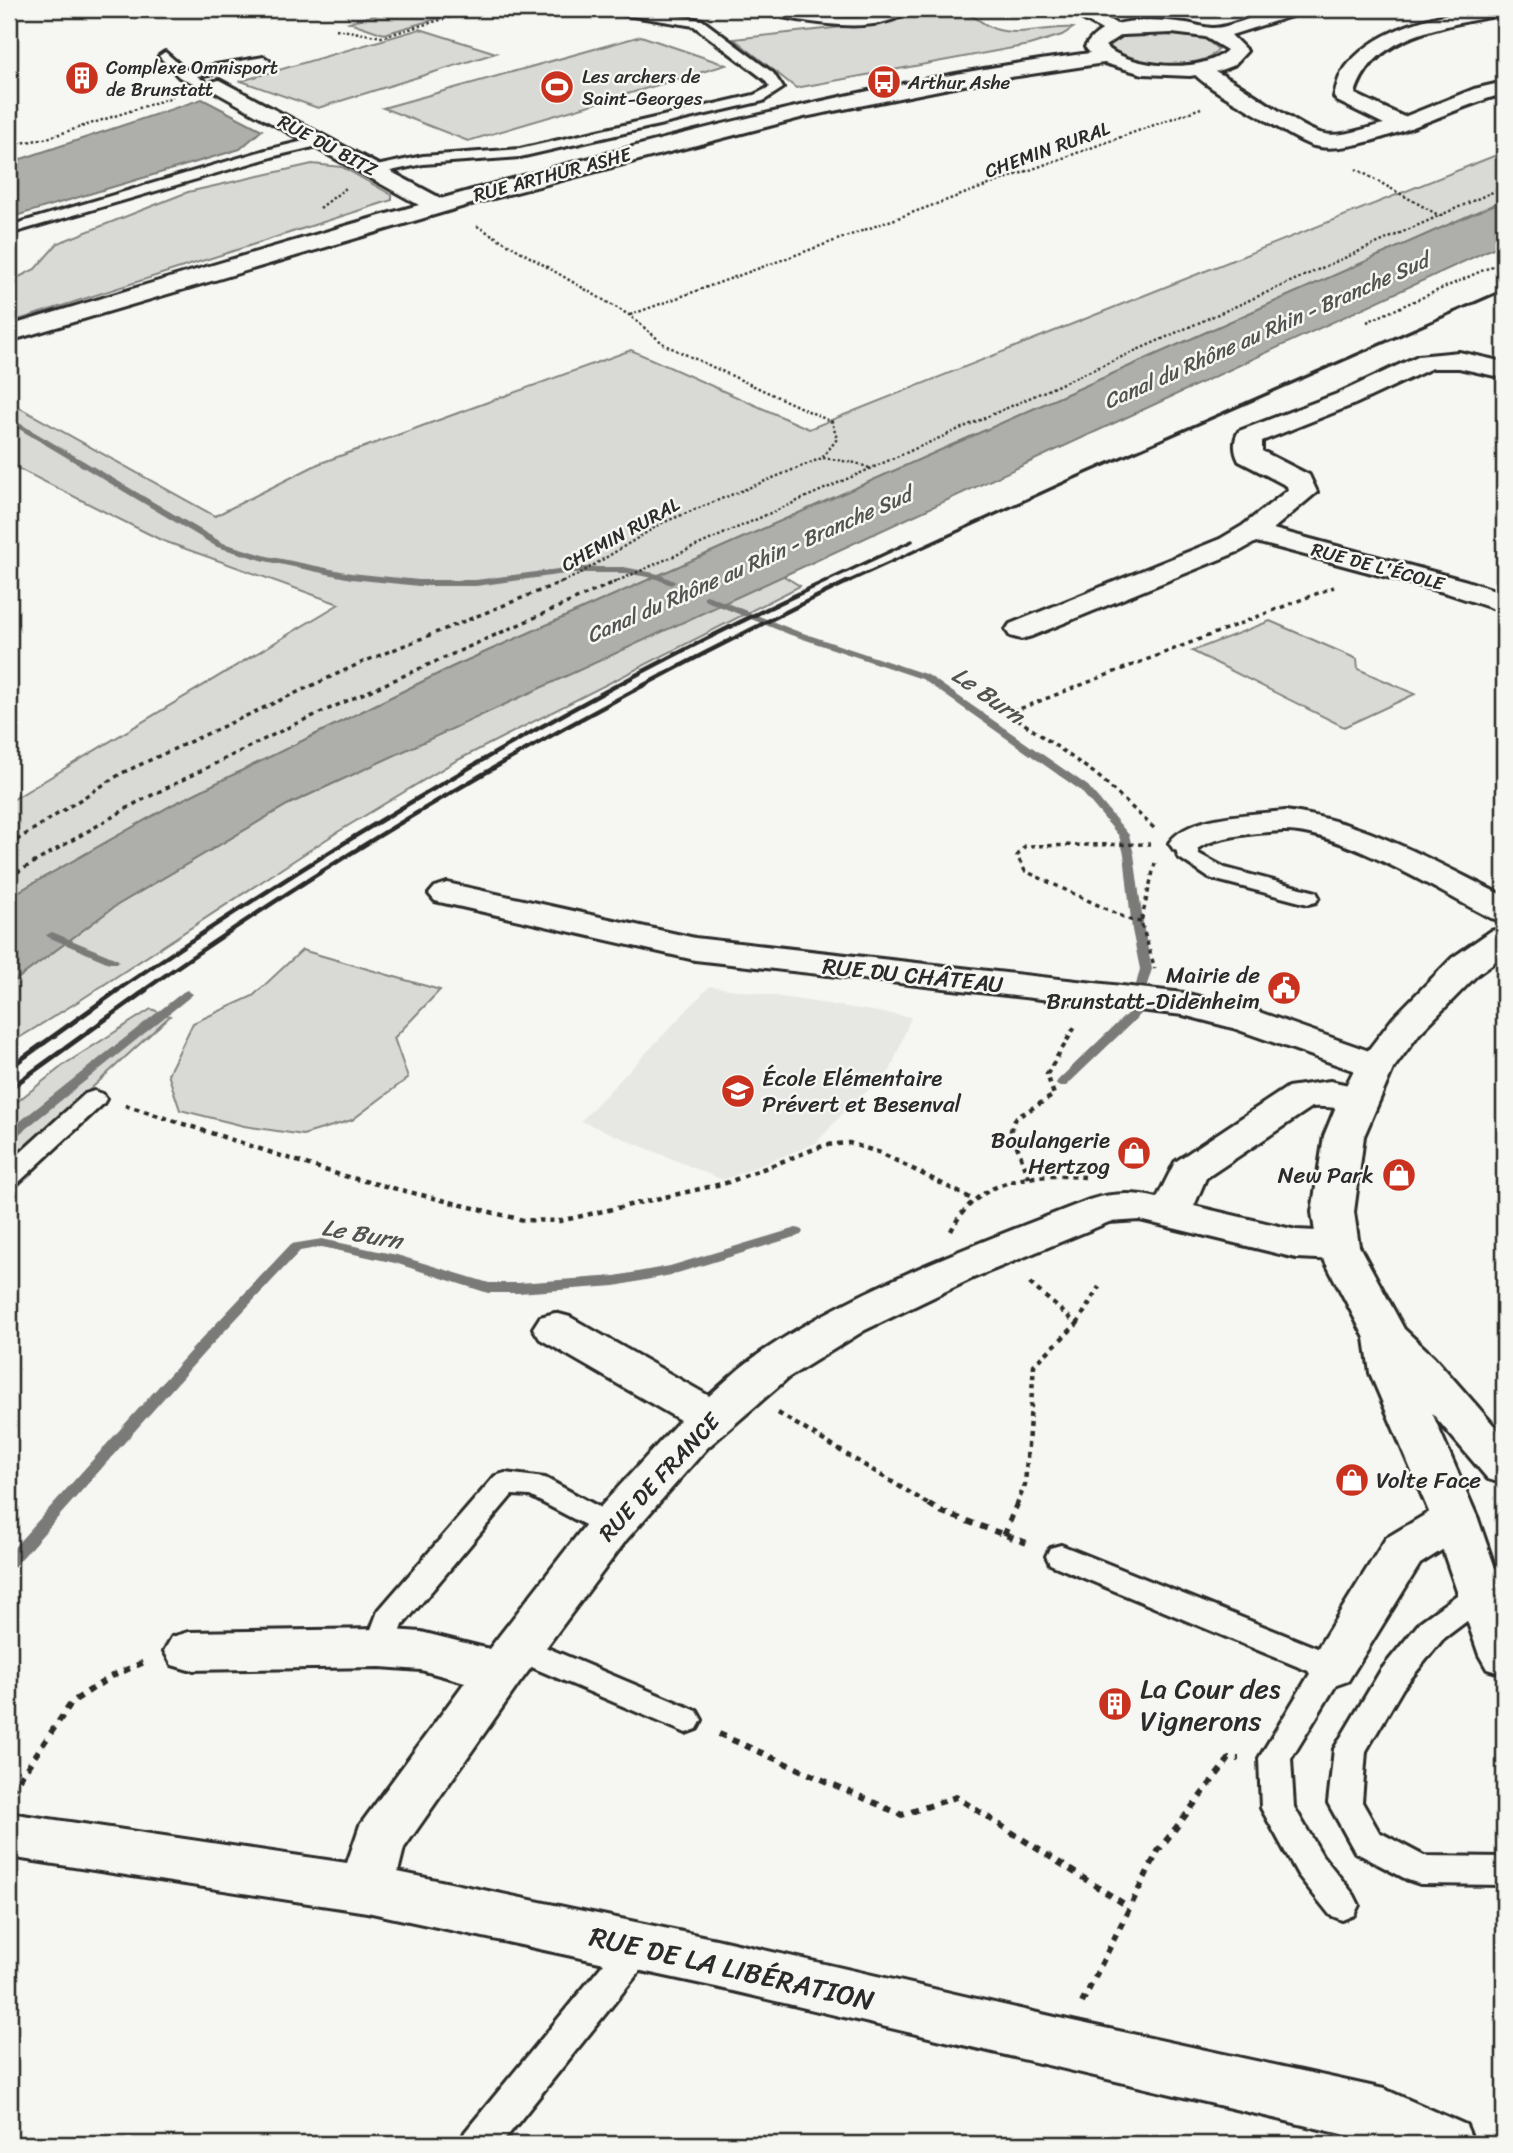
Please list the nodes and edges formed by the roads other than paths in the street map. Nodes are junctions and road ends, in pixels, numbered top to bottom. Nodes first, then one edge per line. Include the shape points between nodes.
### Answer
1 (614, 9) edge
2 (759, 9) edge
3 (906, 9) edge
4 (1079, 9) edge
5 (1116, 9) edge
6 (1294, 9) edge
7 (1500, 9) edge
8 (1150, 27) junction
9 (1118, 31) junction
10 (1213, 34) junction
11 (165, 56) dead end
12 (1105, 57) junction
13 (264, 61) dead end
14 (1200, 69) junction
15 (183, 74) junction
16 (216, 86) joint
17 (1504, 88) edge
18 (1403, 125) junction
19 (321, 141) junction
20 (377, 170) junction
21 (436, 205) junction
22 (9, 230) edge
23 (9, 334) edge
24 (1504, 370) edge
25 (1252, 532) junction
26 (1504, 603) edge
27 (1021, 630) dead end
28 (1173, 843) joint
29 (447, 894) dead end
30 (1308, 897) dead end
31 (1504, 910) edge
32 (1504, 939) edge
33 (1367, 1082) junction
34 (94, 1099) road end
35 (9, 1177) edge
36 (1171, 1213) junction
37 (1338, 1246) junction
38 (555, 1328) dead end
39 (1387, 1338) junction
40 (711, 1417) junction
41 (1504, 1467) edge
42 (1455, 1519) junction
43 (610, 1527) junction
44 (1060, 1556) road end
45 (1492, 1586) edge
46 (380, 1648) junction
47 (189, 1651) road end
48 (1504, 1655) edge
49 (509, 1660) junction
50 (1331, 1667) junction
51 (686, 1720) road end
52 (9, 1835) edge
53 (1504, 1871) edge
54 (367, 1889) junction
55 (1342, 1905) dead end
56 (639, 1947) junction
57 (478, 2144) edge
58 (1445, 2144) edge

1 - 20 lane via 698,23 769,76 776,88 758,98 520,153 422,160
2 - 3 lane via 835,23 890,17
4 - 9 street
5 - 8 street
6 - 10 street
7 - 18 street via 1439,21 1383,43 1351,74 1344,97
8 - 9 street
8 - 10 street
9 - 12 street via 1097,41 1095,47
10 - 14 street via 1228,40 1237,51 1231,60
11 - 15 lane
12 - 14 street via 1144,68
12 - 21 street, RUE ARTHUR ASHE via 1023,66 715,131
13 - 15 lane
14 - 18 street via 1316,140 1344,140
15 - 16 lane
16 - 19 street, RUE DU BITZ
17 - 18 street
19 - 20 street, RUE DU BITZ
19 - 22 lane
20 - 21 street, RUE DU BITZ
21 - 23 street, RUE ARTHUR ASHE
24 - 25 street via 1460,360 1427,361 1248,437 1249,456 1299,481 1303,492
25 - 26 street, RUE DE L'ÉCOLE
25 - 27 street
28 - 30 lane via 1217,873
28 - 31 street via 1203,831 1285,821 1318,825 1362,839
29 - 33 street, RUE DU CHÂTEAU via 695,949 1184,1004 1246,1020
32 - 33 street via 1465,966 1406,1026
33 - 36 street via 1302,1096 1189,1171
33 - 37 street via 1344,1136 1333,1212
34 - 35 lane
36 - 37 street, RUE DE FRANCE via 1296,1244
36 - 40 street, RUE DE FRANCE via 1140,1207 1103,1209 995,1254 850,1320 773,1366
37 - 39 street
38 - 40 street, RUE DE FRANCE
39 - 41 street
39 - 42 street via 1392,1373
40 - 43 street, RUE DE FRANCE
42 - 45 street
42 - 50 street via 1403,1551
43 - 46 lane via 535,1486 505,1484 389,1620
43 - 49 street, RUE DE FRANCE
44 - 50 lane
45 - 48 street
45 - 53 lane via 1432,1630 1392,1679 1350,1749 1345,1803 1367,1842 1420,1870
46 - 47 street
46 - 49 street
49 - 51 lane
49 - 54 street, RUE DE FRANCE via 379,1841
50 - 55 lane via 1275,1758 1278,1808 1310,1864
52 - 54 street, RUE DE LA LIBÉRATION
54 - 56 street, RUE DE LA LIBÉRATION
56 - 57 lane
56 - 58 street, RUE DE LA LIBÉRATION via 1384,2116

